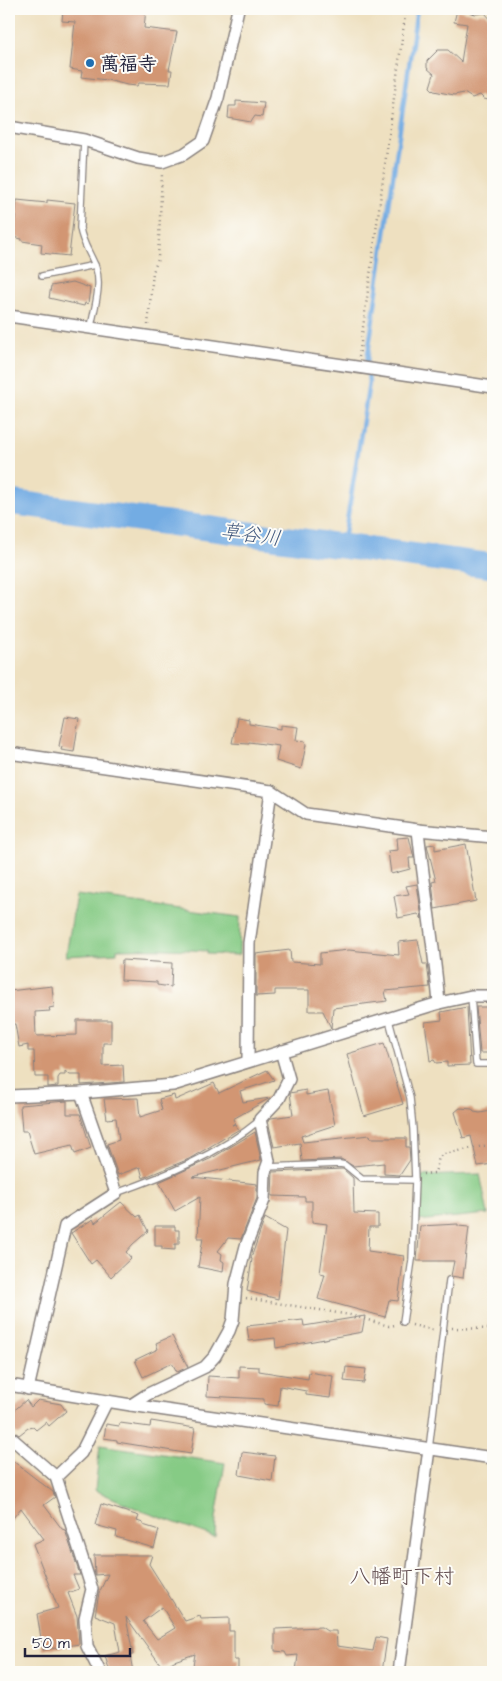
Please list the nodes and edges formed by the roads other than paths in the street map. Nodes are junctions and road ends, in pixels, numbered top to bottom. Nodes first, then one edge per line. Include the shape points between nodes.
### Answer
1 (238, 9) edge
2 (9, 127) edge
3 (84, 140) junction
4 (94, 265) junction
5 (42, 276) dead end
6 (9, 316) edge
7 (91, 327) junction
8 (493, 387) edge
9 (9, 753) edge
10 (271, 791) junction
11 (418, 830) junction
12 (493, 837) edge
13 (472, 996) junction
14 (493, 996) edge
15 (439, 1003) junction
16 (389, 1020) junction
17 (281, 1051) junction
18 (248, 1060) junction
19 (493, 1064) edge
20 (81, 1093) junction
21 (9, 1096) edge
22 (260, 1119) junction
23 (266, 1166) junction
24 (415, 1178) junction
25 (116, 1193) junction
26 (448, 1280) dead end
27 (403, 1322) road end
28 (9, 1385) edge
29 (28, 1389) junction
30 (107, 1401) junction
31 (131, 1405) junction
32 (9, 1436) edge
33 (429, 1450) junction
34 (493, 1458) edge
35 (56, 1476) junction
36 (100, 1672) edge
37 (399, 1672) edge

1 - 3 street via 218,98 202,142 184,154 162,162 138,158
2 - 3 street
3 - 4 lane via 80,228 81,240
4 - 5 lane
4 - 7 lane via 98,282
6 - 7 street
7 - 8 street
9 - 10 street
10 - 11 street via 306,814
10 - 18 street via 249,943
11 - 12 street
11 - 15 street
13 - 14 street
13 - 15 street
13 - 19 lane via 476,1064
15 - 16 street
16 - 17 street
16 - 24 lane via 410,1098
17 - 18 street
17 - 22 street via 289,1079 278,1099
18 - 20 street via 173,1085
20 - 21 street
20 - 25 street
22 - 23 street via 269,1161
22 - 25 lane via 238,1137 151,1181
23 - 24 lane via 340,1164 362,1179
23 - 31 street via 264,1200 246,1246 236,1284 230,1331 224,1342 205,1367
24 - 27 lane via 411,1268
25 - 29 street via 65,1226
26 - 33 lane
28 - 29 street
29 - 30 street
30 - 31 street
30 - 35 street via 82,1453
31 - 33 street
32 - 35 street
33 - 34 street
33 - 37 street
35 - 36 street via 92,1589 84,1618 87,1646

